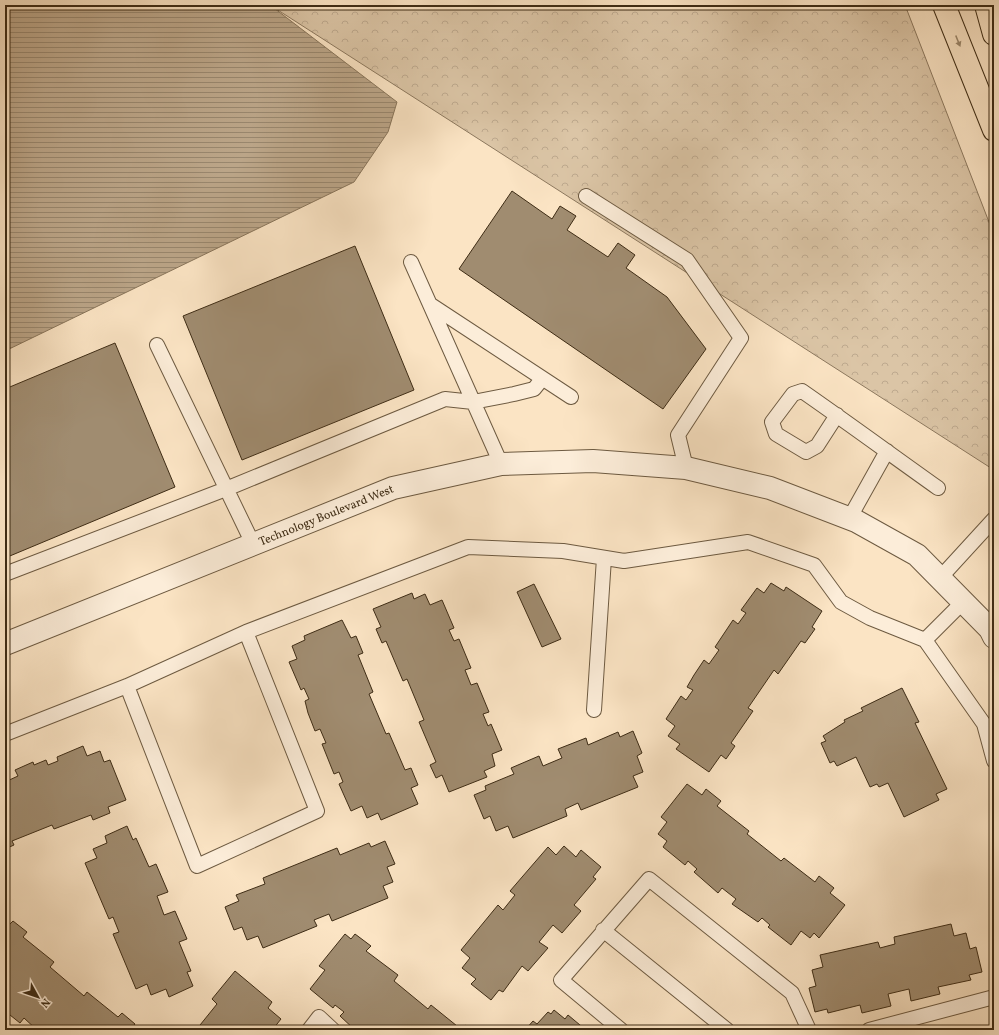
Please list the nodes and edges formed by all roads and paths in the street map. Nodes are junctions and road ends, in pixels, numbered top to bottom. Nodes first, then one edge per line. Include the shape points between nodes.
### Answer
1 (944, 5) edge
2 (986, 5) edge
3 (994, 34) edge
4 (994, 130) edge
5 (586, 196) dead end
6 (411, 262) dead end
7 (430, 304) junction
8 (157, 345) dead end
9 (542, 379) junction
10 (571, 397) dead end
11 (473, 402) junction
12 (837, 416) junction
13 (886, 451) junction
14 (501, 464) junction
15 (686, 468) junction
16 (938, 488) dead end
17 (226, 489) junction
18 (994, 518) edge
19 (849, 519) junction
20 (253, 544) junction
21 (604, 558) junction
22 (5, 574) edge
23 (940, 578) junction
24 (963, 602) junction
25 (246, 632) junction
26 (994, 637) edge
27 (925, 640) junction
28 (5, 644) edge
29 (127, 686) junction
30 (594, 710) dead end
31 (5, 734) edge
32 (994, 761) edge
33 (603, 930) junction
34 (994, 997) edge
35 (308, 1030) edge
36 (333, 1030) edge
37 (621, 1030) edge
38 (727, 1030) edge
39 (809, 1030) edge
40 (869, 1030) edge

1 -> 4 main road
2 - 3 main road
5 - 15 lane via 687,260 741,338 678,435
6 - 7 lane
7 - 9 lane
7 - 11 lane
8 - 17 lane
9 - 10 lane
9 - 11 lane via 534,389
11 - 14 lane
11 - 17 lane via 445,399
12 - 12 lane via 802,391 793,394 772,422 776,434 806,452 816,446
12 - 13 lane
13 - 16 lane
13 - 19 lane
14 - 15 street, Technology Boulevard West via 593,461
14 - 20 street, Technology Boulevard West via 393,488
15 - 19 street, Technology Boulevard West via 770,488
17 - 20 lane
17 - 22 lane
18 - 23 lane
19 - 23 street, Technology Boulevard West via 916,555
20 - 28 street, Technology Boulevard West
21 - 25 lane via 564,551 468,547
21 - 27 lane via 624,561 748,542 814,565 841,602 870,618
21 - 30 lane
23 - 24 street, Technology Boulevard West
24 - 26 street, Technology Boulevard West via 990,629
24 - 27 lane
25 - 29 lane
25 - 29 lane via 317,811 196,866
27 - 32 lane via 984,724
29 - 31 lane
33 - 37 lane via 560,980
33 - 38 lane
33 - 39 lane via 649,879 792,993
34 - 40 lane
35 - 36 lane via 319,1017

